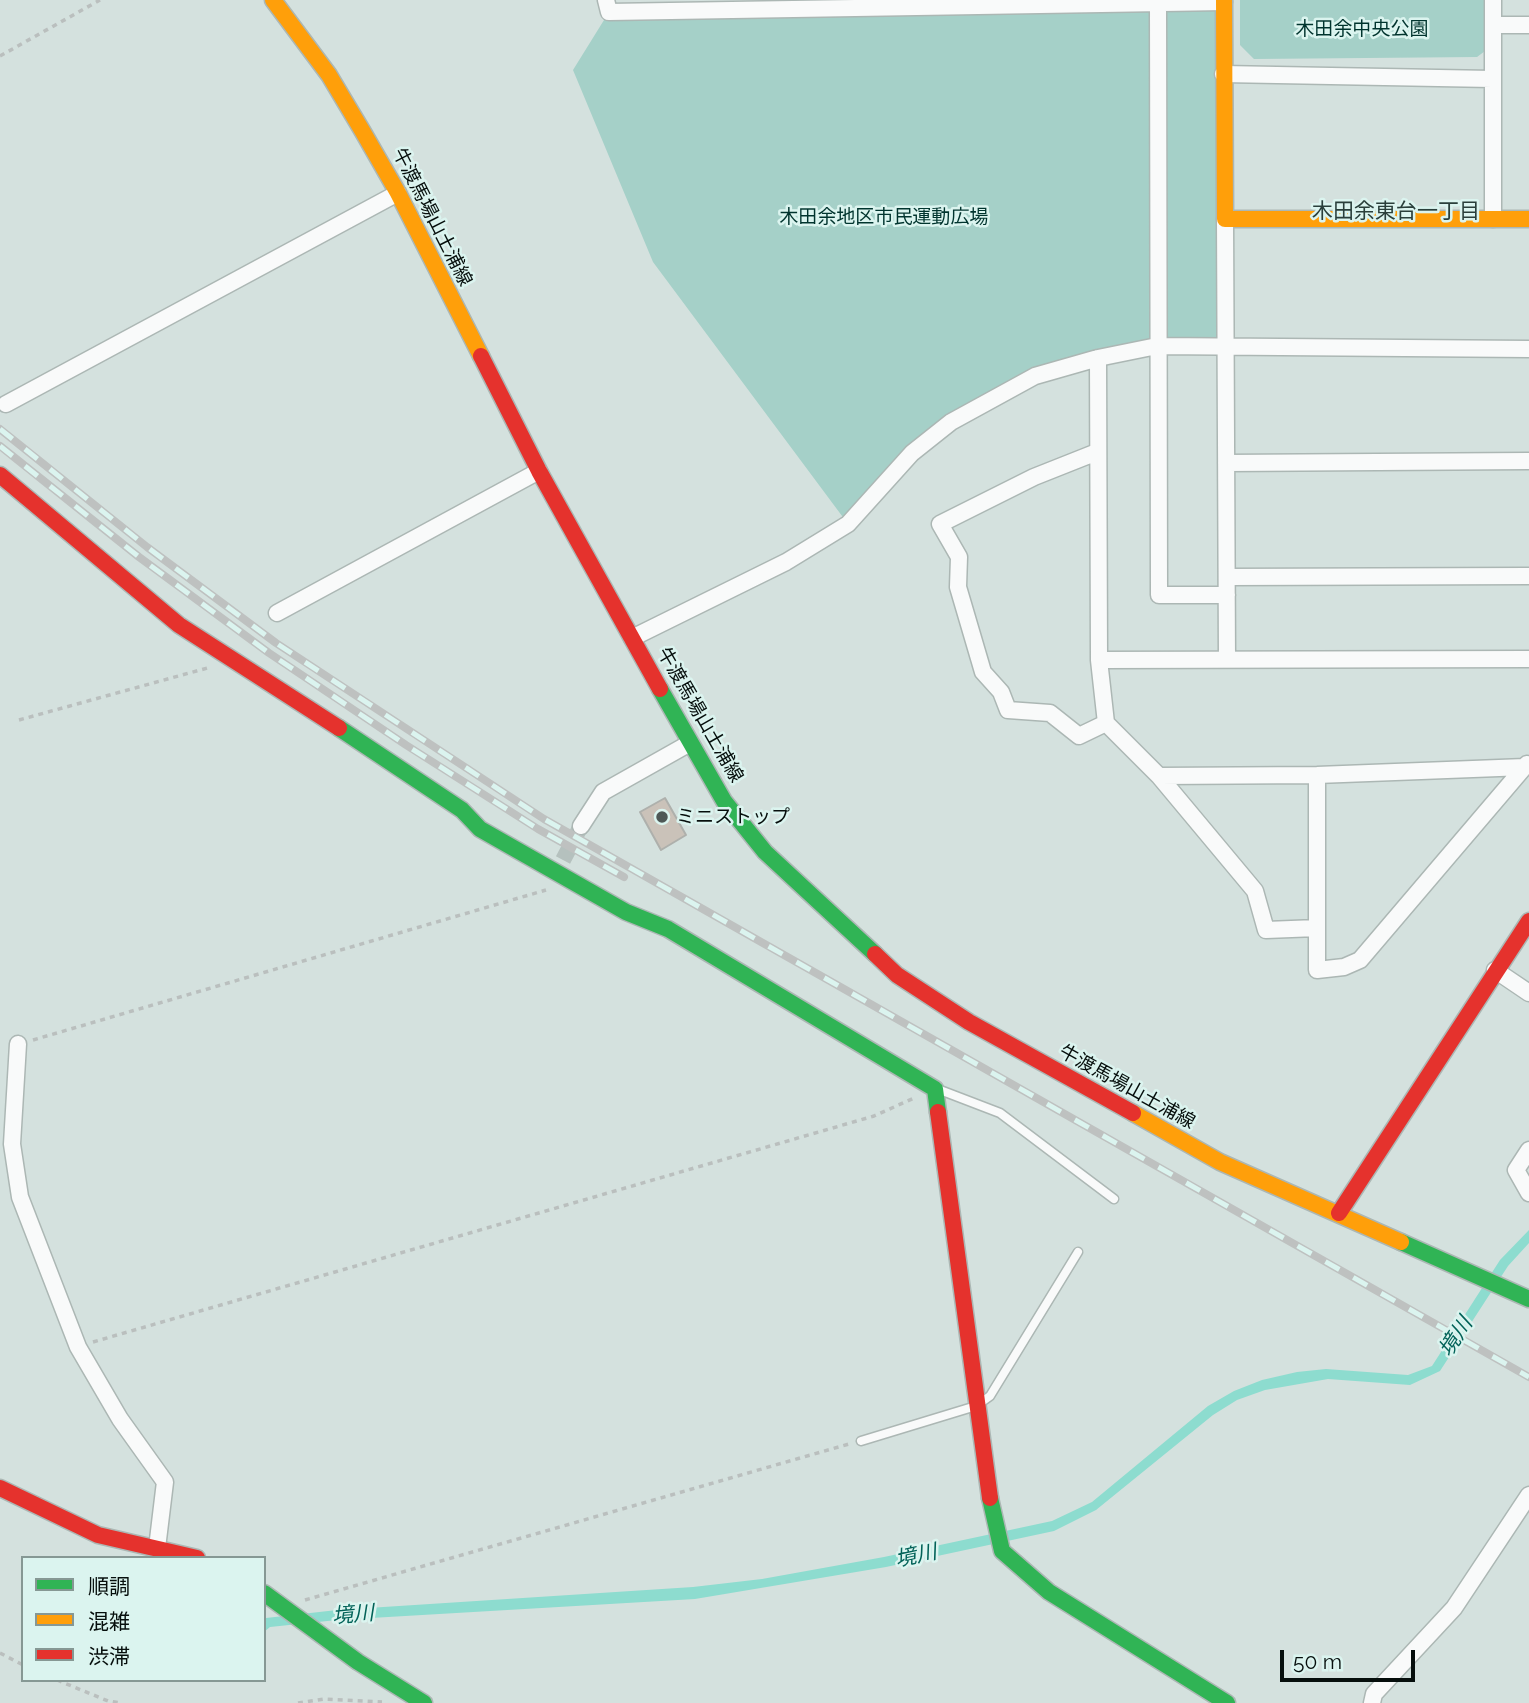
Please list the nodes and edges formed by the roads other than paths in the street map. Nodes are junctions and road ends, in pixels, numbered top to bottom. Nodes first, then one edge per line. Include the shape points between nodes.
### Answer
1 (273, 0) edge
2 (606, 0) edge
3 (1493, 0) edge
4 (1066, 1) edge
5 (1224, 1) edge
6 (970, 2) edge
7 (1158, 2) junction
8 (1493, 25) junction
9 (1529, 25) edge
10 (1223, 74) junction
11 (1492, 79) junction
12 (398, 193) junction
13 (1225, 219) junction
14 (1493, 219) junction
15 (1529, 219) edge
16 (1157, 346) junction
17 (1226, 348) junction
18 (1529, 349) edge
19 (1098, 358) junction
20 (6, 404) dead end
21 (1097, 452) junction
22 (1529, 461) edge
23 (1226, 463) junction
24 (539, 471) junction
25 (0, 475) edge
26 (1529, 576) edge
27 (1227, 577) junction
28 (1227, 595) junction
29 (277, 613) dead end
30 (632, 638) junction
31 (1227, 659) junction
32 (1529, 659) edge
33 (1099, 660) junction
34 (1106, 723) junction
35 (690, 743) junction
36 (1527, 764) edge
37 (1317, 775) junction
38 (1159, 776) junction
39 (581, 826) tunnel mouth
40 (1529, 921) edge
41 (1317, 928) junction
42 (1495, 970) junction
43 (1529, 993) edge
44 (18, 1044) road end
45 (935, 1089) junction
46 (1529, 1150) edge
47 (1529, 1193) edge
48 (1114, 1199) dead end
49 (1339, 1213) junction
50 (1078, 1252) dead end
51 (1529, 1299) edge
52 (976, 1406) junction
53 (861, 1441) road end
54 (0, 1488) edge
55 (1529, 1495) edge
56 (157, 1548) junction
57 (189, 1556) edge
58 (266, 1594) edge
59 (424, 1703) edge
60 (1227, 1703) edge
61 (1372, 1703) edge

1 - 12 street, 牛渡馬場山土浦線 via 329,75
2 - 6 street via 608,12
3 - 8 street
4 - 6 street
4 - 7 street
5 - 7 street
5 - 10 street
7 - 16 street
8 - 9 street
8 - 11 street
10 - 11 street
10 - 13 street
11 - 14 street
12 - 20 street
12 - 24 street, 牛渡馬場山土浦線
13 - 14 street
13 - 17 street
14 - 15 street
16 - 17 street
16 - 19 street
16 - 28 street via 1159,595
17 - 18 street
17 - 23 street
19 - 21 street
19 - 30 street via 1035,376 951,422 912,453 848,524 786,562
21 - 33 street
21 - 34 street via 1034,477 940,524 959,557 958,587 983,672 1001,692 1008,710 1050,713 1079,736
22 - 23 street
23 - 27 street
24 - 29 street
24 - 30 street, 牛渡馬場山土浦線
25 - 45 street via 179,625 412,775 462,810 480,829 561,868 626,912 668,929
26 - 27 street
27 - 28 street
28 - 31 street
30 - 35 street, 牛渡馬場山土浦線
31 - 32 street
31 - 33 street
33 - 34 street
34 - 38 street
35 - 39 street via 603,792
35 - 49 street, 牛渡馬場山土浦線 via 743,828 897,975 969,1023 1136,1118 1220,1163
36 - 37 street
36 - 41 street via 1360,960 1317,970
37 - 38 street
37 - 41 street
38 - 41 street via 1255,891 1266,930
40 - 42 street
42 - 43 street
42 - 49 street
44 - 56 street via 12,1144 19,1197 78,1347 120,1419 165,1482
45 - 48 lane via 1000,1113
45 - 52 street
46 - 47 street via 1516,1170
49 - 51 street, 牛渡馬場山土浦線
50 - 52 lane via 990,1396
52 - 53 lane
52 - 60 street via 1002,1550 1049,1592
54 - 56 street via 98,1535
55 - 61 street via 1454,1608 1374,1694
56 - 57 street
58 - 59 street via 358,1662

